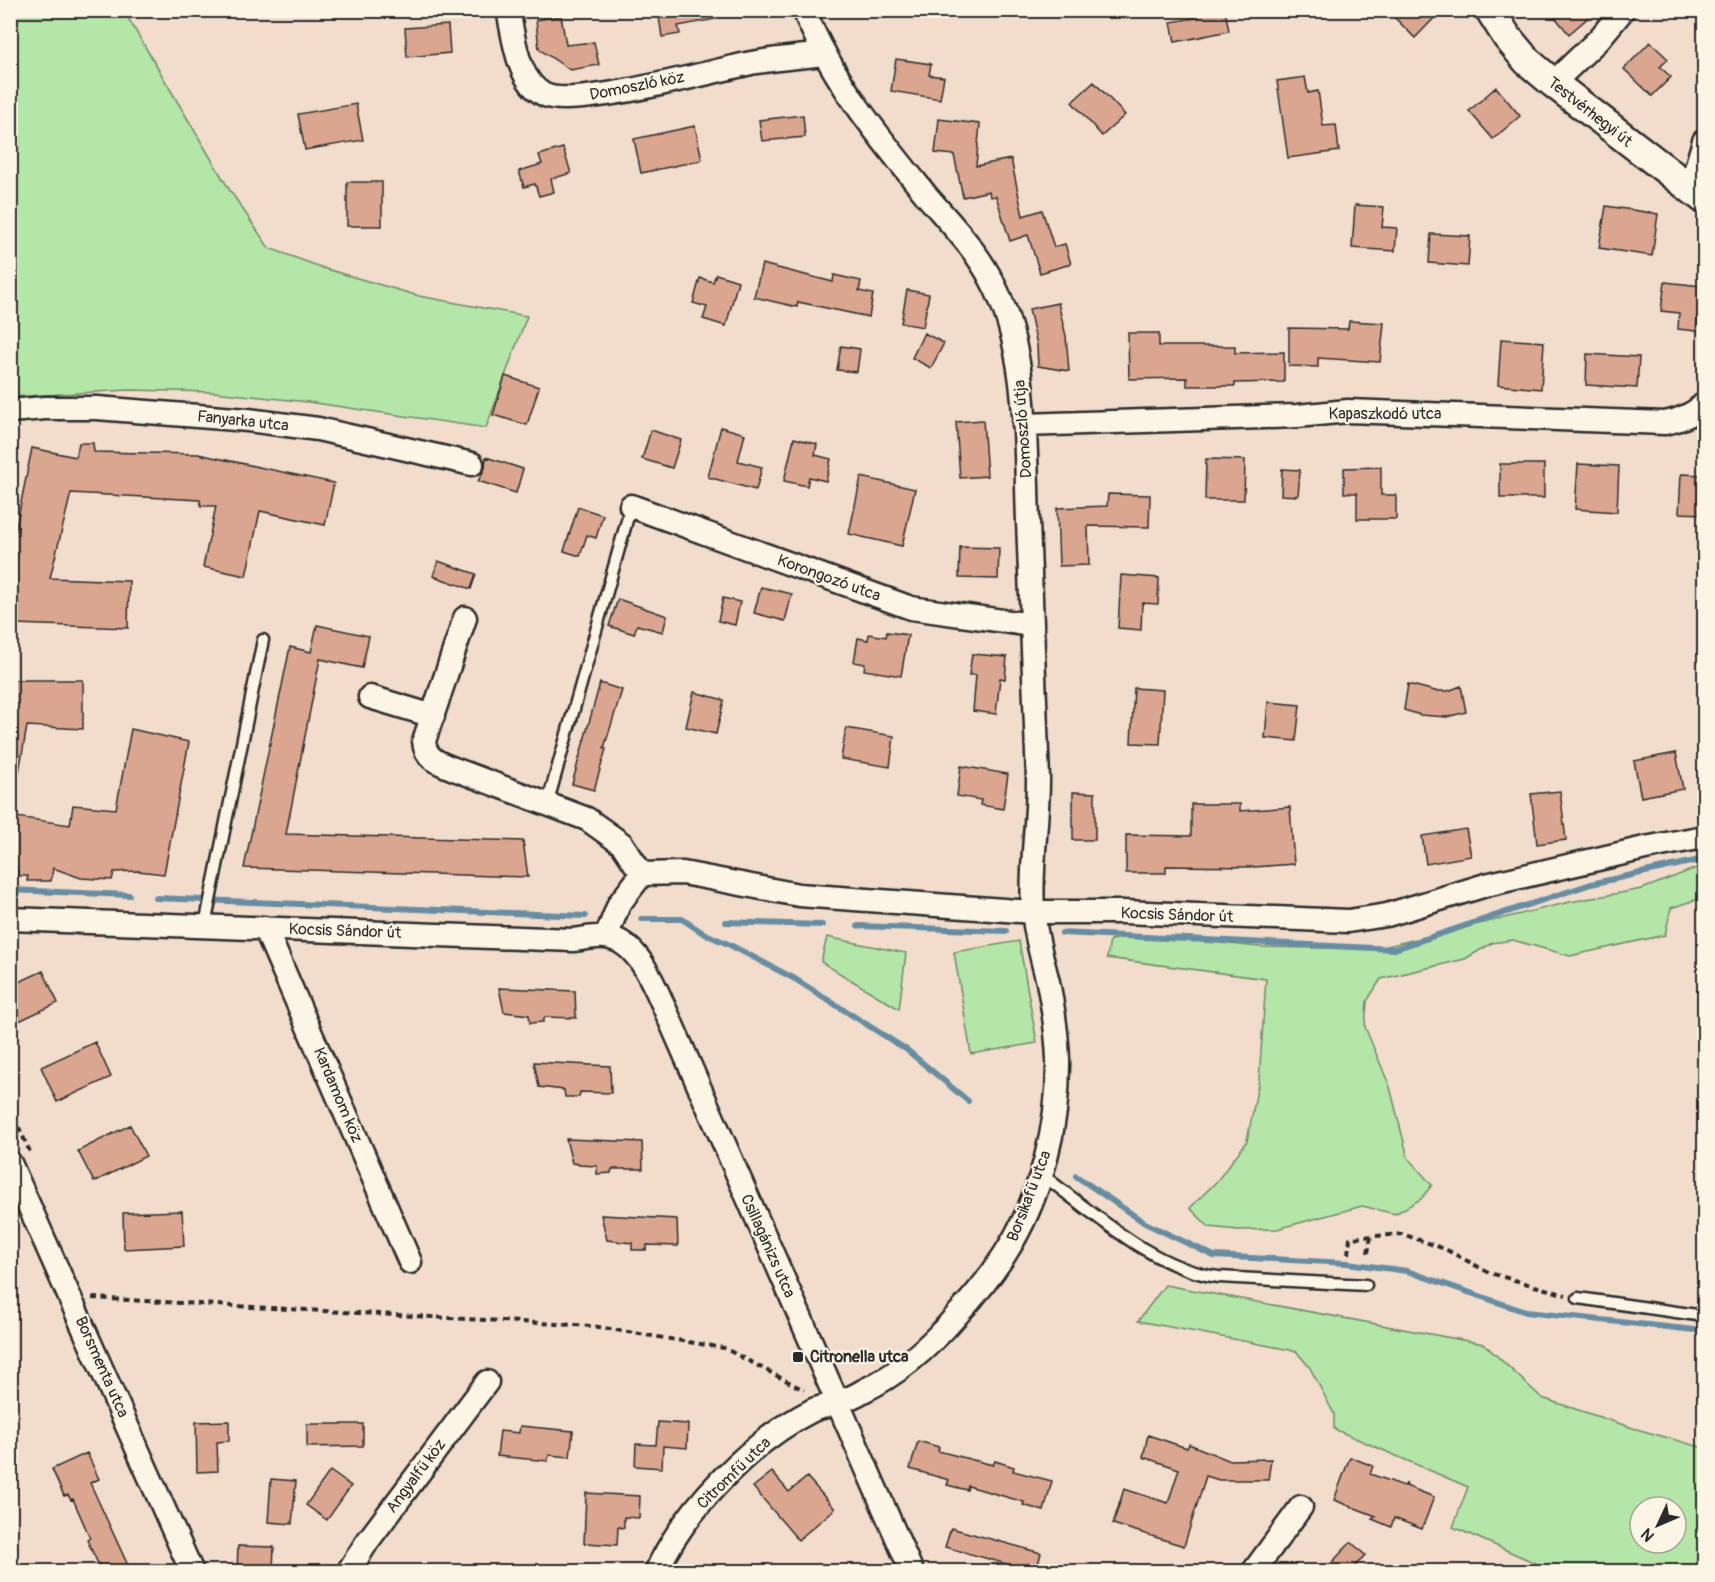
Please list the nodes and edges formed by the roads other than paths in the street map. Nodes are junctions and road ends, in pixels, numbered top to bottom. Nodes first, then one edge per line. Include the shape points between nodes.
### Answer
1 (508, 10) edge
2 (804, 10) edge
3 (1490, 10) edge
4 (1623, 10) edge
5 (823, 54) junction
6 (1553, 83) junction
7 (1704, 141) edge
8 (1697, 194) edge
9 (1704, 404) edge
10 (10, 411) edge
11 (1024, 425) junction
12 (472, 464) dead end
13 (631, 506) joint
14 (465, 618) dead end
15 (1032, 625) junction
16 (263, 639) dead end
17 (370, 697) dead end
18 (433, 716) junction
19 (547, 805) junction
20 (1704, 837) edge
21 (642, 874) junction
22 (1033, 912) junction
23 (207, 918) junction
24 (10, 919) edge
25 (265, 928) junction
26 (606, 937) junction
27 (10, 1162) edge
28 (1041, 1174) junction
29 (410, 1262) dead end
30 (1366, 1285) dead end
31 (1578, 1298) road end
32 (1704, 1316) edge
33 (487, 1382) dead end
34 (837, 1403) junction
35 (1304, 1508) dead end
36 (192, 1572) edge
37 (348, 1572) edge
38 (656, 1572) edge
39 (912, 1572) edge
40 (1253, 1572) edge

1 - 5 street, Domoszló köz via 528,81 544,95 556,99
2 - 5 street, Domoszló útja
3 - 6 street, Testvérhegyi út via 1507,38
4 - 6 street
5 - 11 street, Domoszló útja via 870,125 992,280 1014,348
6 - 8 street, Testvérhegyi út
7 - 8 street
9 - 11 street, Kapaszkodó utca via 1680,420 1665,423 1348,411
10 - 12 street, Fanyarka utca via 97,408 248,420 318,429
11 - 15 street, Domoszló útja
13 - 15 street, Korongozó utca via 911,608
13 - 19 lane
14 - 18 street
15 - 22 street, Domoszló útja via 1038,779
16 - 23 lane
17 - 18 street
18 - 19 street via 424,741 425,750 434,760
19 - 21 street via 587,819 622,844
20 - 22 street, Kocsis Sándor út via 1486,885 1387,915 1348,921
21 - 22 street, Kocsis Sándor út via 683,873 799,895
21 - 26 street via 619,904
22 - 28 street, Borsikafű utca via 1055,1023 1058,1059 1054,1116
23 - 24 street, Kocsis Sándor út
23 - 25 street, Kocsis Sándor út
25 - 26 street, Kocsis Sándor út via 573,940
25 - 29 street, Kardamom köz
26 - 34 street, Csillagánizs utca via 625,944 638,956 664,1008
27 - 36 street, Borsmenta utca
28 - 30 lane via 1144,1250 1191,1272
28 - 34 street, Borsikafű utca via 1007,1252 948,1326 890,1375
31 - 32 lane
33 - 37 street, Angyalfű köz
34 - 38 street, Citromfű utca via 815,1409 742,1461 686,1522
34 - 39 street, Csillagánizs utca
35 - 40 street

